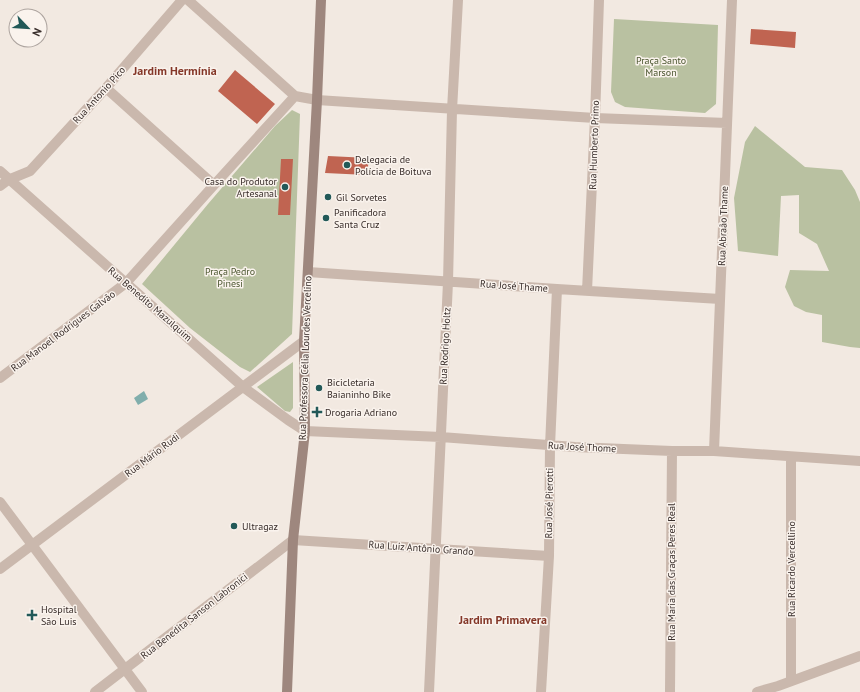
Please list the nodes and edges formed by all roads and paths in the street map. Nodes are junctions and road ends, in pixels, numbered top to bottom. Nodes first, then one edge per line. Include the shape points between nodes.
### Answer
1 (182, 0) edge
2 (188, 0) edge
3 (321, 0) edge
4 (458, 0) edge
5 (599, 0) edge
6 (732, 0) edge
7 (106, 88) junction
8 (295, 96) junction
9 (317, 100) junction
10 (452, 110) junction
11 (595, 118) junction
12 (727, 123) junction
13 (0, 171) edge
14 (8, 180) junction
15 (214, 185) junction
16 (0, 186) edge
17 (308, 272) junction
18 (448, 282) junction
19 (126, 283) junction
20 (557, 289) junction
21 (587, 291) junction
22 (720, 299) junction
23 (304, 341) junction
24 (0, 378) edge
25 (243, 387) junction
26 (304, 431) junction
27 (441, 437) junction
28 (550, 446) junction
29 (672, 451) junction
30 (714, 451) junction
31 (791, 457) junction
32 (860, 461) edge
33 (0, 502) edge
34 (293, 540) junction
35 (32, 544) junction
36 (436, 548) junction
37 (549, 556) junction
38 (0, 569) edge
39 (860, 656) edge
40 (125, 670) junction
41 (791, 681) junction
42 (774, 690) edge
43 (95, 692) edge
44 (142, 692) edge
45 (287, 692) edge
46 (429, 692) edge
47 (541, 692) edge
48 (670, 692) edge
49 (757, 692) edge

1 - 7 street, Rua Antonio Pico
2 - 8 street
3 - 9 main road, Rua Professora Célia Lourdes Vercelino
4 - 10 street, Rua Rodrigo Holtz
5 - 11 street, Rua Humberto Primo
6 - 12 street, Rua Abraão Thame
7 - 14 street, Rua Antonio Pico via 30,171
7 - 15 street
8 - 9 street
8 - 15 street
9 - 10 street
9 - 17 main road, Rua Professora Célia Lourdes Vercelino
10 - 11 street
10 - 18 street, Rua Rodrigo Holtz
11 - 12 street
11 - 21 street, Rua Humberto Primo
12 - 22 street, Rua Abraão Thame
13 - 14 street, Rua Benedito Mazulquim
14 - 16 street, Rua Antonio Pico
14 - 19 street, Rua Benedito Mazulquim
15 - 19 street
17 - 18 street, Rua José Thame
17 - 23 main road, Rua Professora Célia Lourdes Vercelino
18 - 20 street, Rua José Thame
18 - 27 street, Rua Rodrigo Holtz
19 - 24 street, Rua Manoel Rodrigues Galvão
19 - 25 street, Rua Benedito Mazulquim
20 - 21 street, Rua José Thame
20 - 28 street, Rua José Pierotti
21 - 22 street, Rua José Thame
22 - 30 street, Rua Abraão Thame
23 - 25 street, Rua Mário Rudi
23 - 26 main road, Rua Professora Célia Lourdes Vercelino
25 - 26 street, Rua Benedito Mazulquim
25 - 35 street, Rua Mário Rudi
26 - 27 street, Rua José Thome
26 - 34 main road, Rua Professora Célia Lourdes Vercelino
27 - 28 street, Rua José Thome
27 - 36 street, Rua Rodrigo Holtz
28 - 29 street, Rua José Thome
28 - 37 street, Rua José Pierotti
29 - 30 street, Rua José Thome
29 - 48 street, Rua Maria das Graças Peres Real
30 - 31 street, Rua José Thome
31 - 32 street, Rua José Thome
31 - 41 street, Rua Ricardo Vercellino
33 - 35 street
34 - 36 street, Rua Luiz Antônio Grando
34 - 40 street, Rua Benedita Sanson Labronici
34 - 45 main road, Rua Professora Célia Lourdes Vercelino
35 - 38 street, Rua Mário Rudi
35 - 40 street
36 - 37 street, Rua Luiz Antônio Grando
36 - 46 street, Rua Rodrigo Holtz
37 - 47 street, Rua José Pierotti
39 - 41 street
40 - 43 street, Rua Benedita Sanson Labronici
40 - 44 street
41 - 42 street
42 - 49 street

